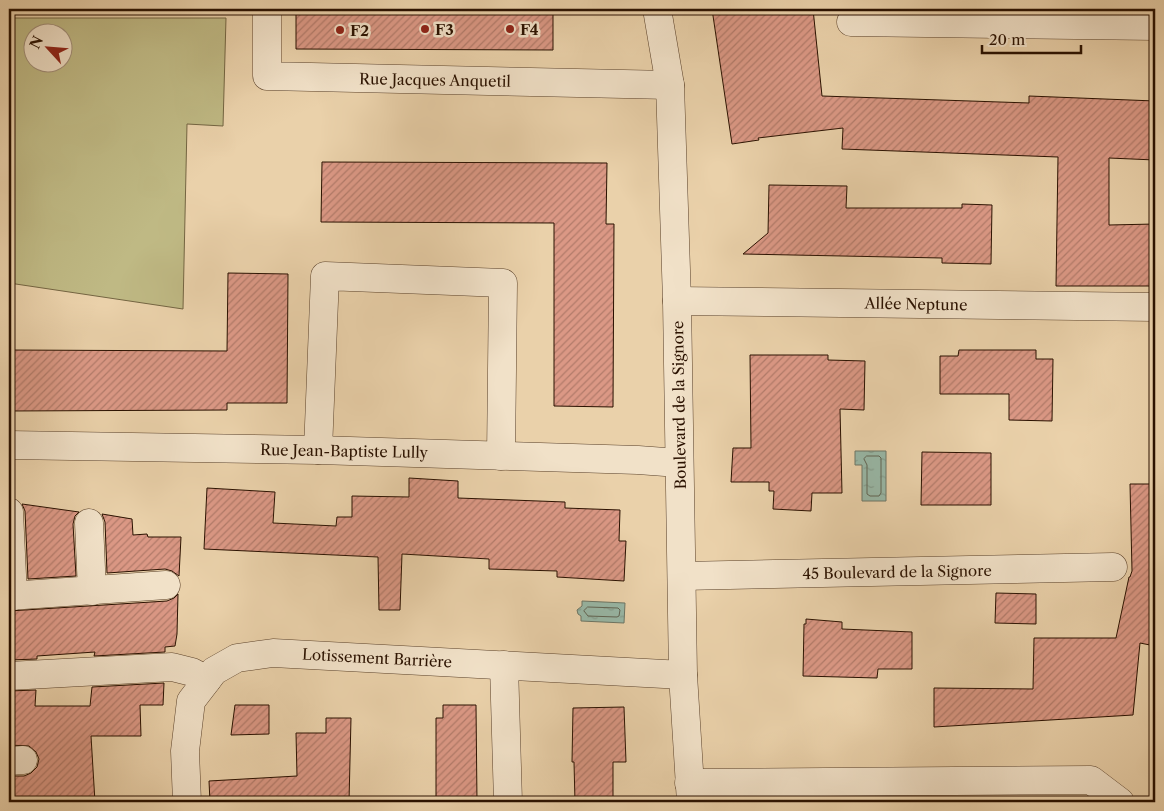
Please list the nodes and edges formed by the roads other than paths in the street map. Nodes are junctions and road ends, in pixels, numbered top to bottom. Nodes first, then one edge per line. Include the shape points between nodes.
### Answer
1 (267, 9) edge
2 (657, 9) edge
3 (850, 22) dead end
4 (1155, 26) edge
5 (670, 85) junction
6 (677, 301) junction
7 (1155, 307) edge
8 (9, 445) edge
9 (318, 450) junction
10 (501, 456) junction
11 (679, 463) junction
12 (9, 512) edge
13 (89, 523) dead end
14 (1113, 567) dead end
15 (682, 576) junction
16 (166, 585) dead end
17 (92, 591) junction
18 (11, 596) edge
19 (504, 665) junction
20 (683, 675) junction
21 (9, 676) edge
22 (207, 680) junction
23 (690, 793) edge
24 (187, 802) edge
25 (508, 802) edge
26 (1120, 802) edge

1 - 5 street, Rue Jacques Anquetil via 266,76
2 - 5 street, Boulevard de la Signore
3 - 4 street
5 - 6 street, Boulevard de la Signore
6 - 7 street, Allée Neptune
6 - 11 street, Boulevard de la Signore
8 - 9 street, Rue Jean-Baptiste Lully
9 - 10 street, Rue Jean-Baptiste Lully
9 - 10 street via 325,276 503,284
10 - 11 street, Rue Jean-Baptiste Lully
11 - 15 street, Boulevard de la Signore
12 - 18 street
13 - 17 street
14 - 15 street, 45 Boulevard de la Signore
15 - 20 street, Boulevard de la Signore
16 - 17 street
17 - 18 street
19 - 20 street, Lotissement Barrière
19 - 22 street, Lotissement Barrière via 273,653 237,658 214,671
19 - 25 street
20 - 23 street, Boulevard de la Signore
21 - 22 street via 172,667
22 - 24 street, Lotissement Barrière via 191,701 185,751
23 - 26 street via 1091,780

